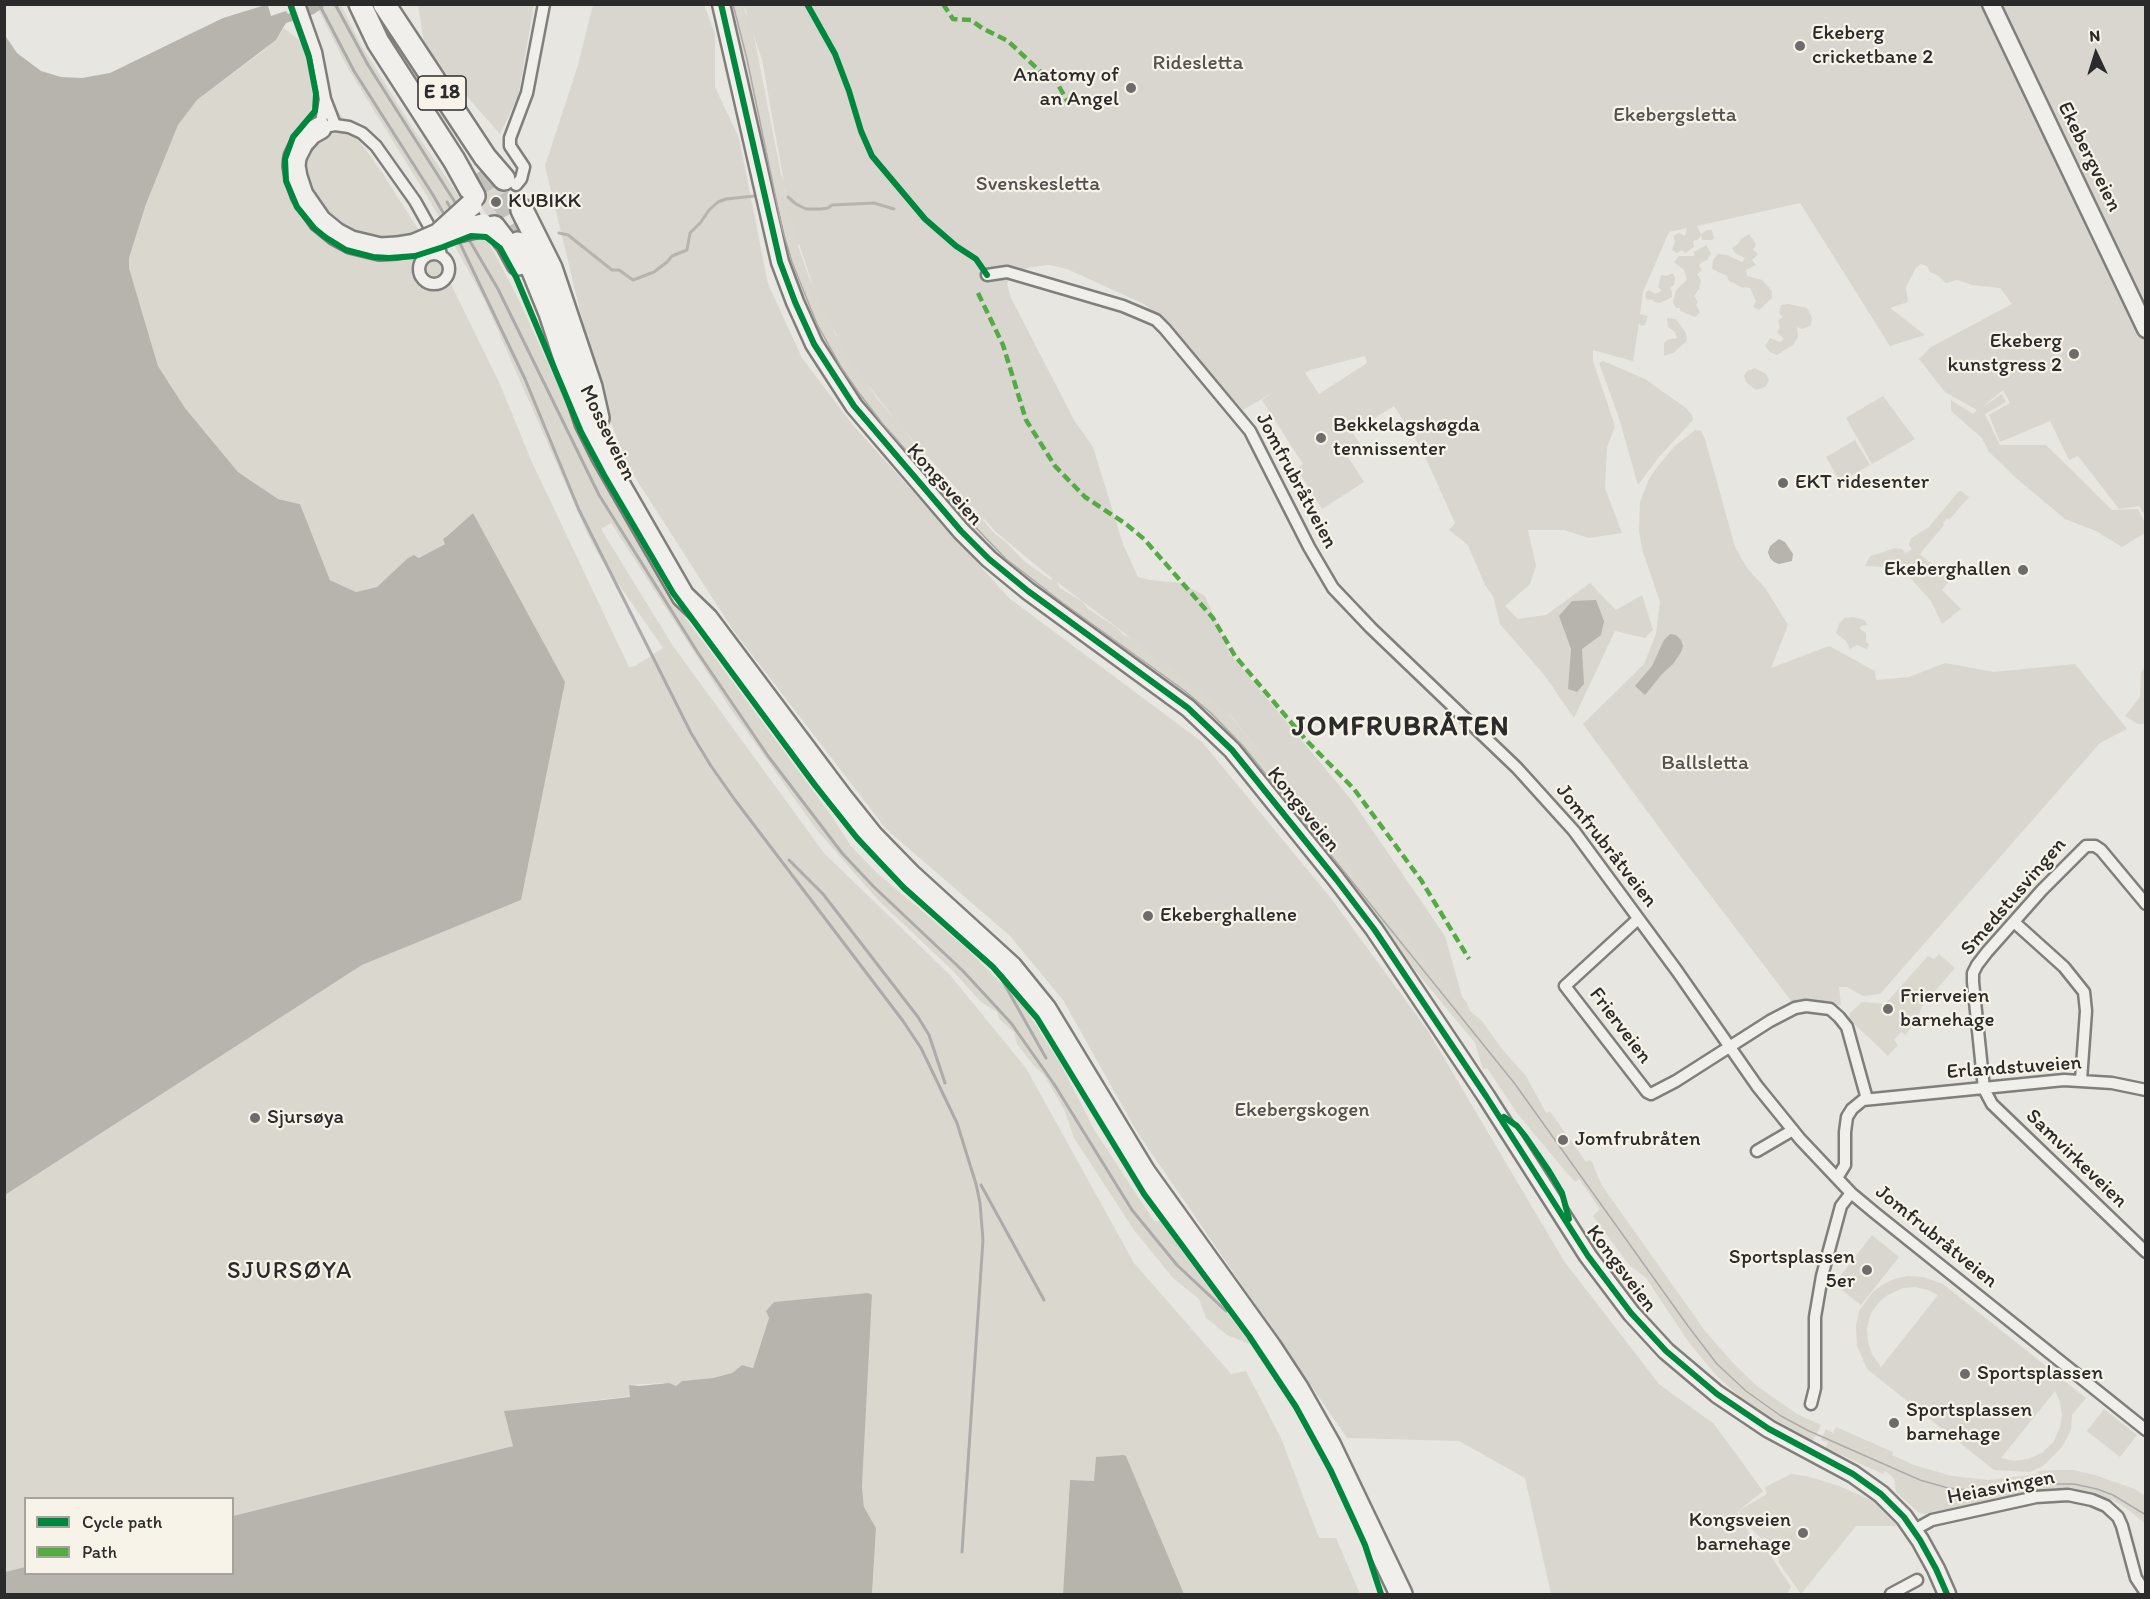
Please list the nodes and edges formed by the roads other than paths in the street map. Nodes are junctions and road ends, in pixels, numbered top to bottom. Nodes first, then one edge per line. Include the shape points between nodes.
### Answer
1 (299, 4) edge
2 (360, 4) edge
3 (364, 4) edge
4 (377, 4) edge
5 (384, 4) edge
6 (544, 4) edge
7 (721, 4) edge
8 (1991, 4) edge
9 (328, 126) junction
10 (510, 182) junction
11 (472, 201) junction
12 (522, 210) junction
13 (487, 225) junction
14 (435, 238) junction
15 (521, 241) tunnel mouth
16 (427, 255) junction
17 (987, 275) dead end
18 (2145, 328) edge
19 (592, 420) junction
20 (2145, 904) edge
21 (1638, 919) junction
22 (2014, 922) junction
23 (1730, 1047) junction
24 (2081, 1080) junction
25 (1984, 1089) junction
26 (2145, 1090) edge
27 (1867, 1099) junction
28 (1793, 1130) junction
29 (1757, 1151) dead end
30 (1838, 1178) junction
31 (1851, 1193) junction
32 (2145, 1252) edge
33 (1811, 1404) dead end
34 (2145, 1430) edge
35 (1914, 1530) junction
36 (1372, 1535) junction
37 (1917, 1580) dead end
38 (2145, 1593) edge
39 (1389, 1594) edge
40 (1401, 1594) edge
41 (1891, 1594) edge
42 (1947, 1594) edge

1 - 9 street via 316,52
2 - 11 highway, E 18 via 378,42 454,160
3 - 4 highway, E 18 via 479,172
5 - 10 highway, E 18 via 485,157
6 - 10 street via 527,93 510,138 510,146 524,167 521,179
7 - 35 main road, Kongsveien via 782,269 814,344 858,412 989,559 1188,708 1237,755 1374,929 1596,1269 1653,1338 1696,1378 1742,1412 1872,1487
8 - 18 main road, Ekebergveien
9 - 14 street via 349,127 376,146 408,190
9 - 14 highway, bridge via 311,133 295,157 299,189 313,213 336,234 362,245 389,249
10 - 11 highway via 497,178 485,181
10 - 12 highway, E 18 via 521,194
11 - 13 highway, E 18 via 476,215
11 - 14 highway, bridge
12 - 13 highway via 511,224
12 - 19 highway, E 18 via 551,268 591,387
13 - 14 highway, bridge
13 - 19 highway, E 18 via 507,244 569,391
14 - 16 street
14 - 16 street
14 - 16 street via 449,273 436,284 424,279 419,270
15 - 19 highway, Mosseveien / E 18 via 545,281
17 - 21 street, Jomfrubråtveien via 1007,272 1123,306 1156,320 1250,431 1333,588 1533,783 1574,831
19 - 36 highway, Mosseveien / E 18 via 693,590 706,619 840,796 872,836 1002,958 1040,1003 1144,1172 1297,1388 1330,1446
20 - 22 street, Smedstusvingen via 2102,850 2092,845 2075,855
21 - 23 street, Jomfrubråtveien
21 - 23 street, Frierveien via 1565,986 1651,1094
22 - 24 street via 2084,992
22 - 25 street, Smedstusvingen via 1973,973
23 - 27 street via 1796,1008 1806,1005 1830,1009 1850,1034
23 - 28 street, Jomfrubråtveien
24 - 25 street, Erlandstuveien
24 - 26 street, Erlandstuveien
25 - 27 street, Erlandstuveien
25 - 32 street, Samvirkeveien via 1992,1104
27 - 30 street via 1858,1103 1847,1118 1845,1165
28 - 29 street
28 - 30 street, Jomfrubråtveien
30 - 31 street, Jomfrubråtveien
31 - 33 street via 1841,1206 1822,1276 1815,1317 1815,1388
31 - 34 street, Jomfrubråtveien
35 - 38 street, Heiasvingen via 1927,1522 2036,1497 2081,1497 2106,1506 2118,1517 2136,1578
35 - 42 main road, Kongsveien
36 - 39 highway, Mosseveien / E 18
36 - 40 highway, Mosseveien / E 18
37 - 41 street

